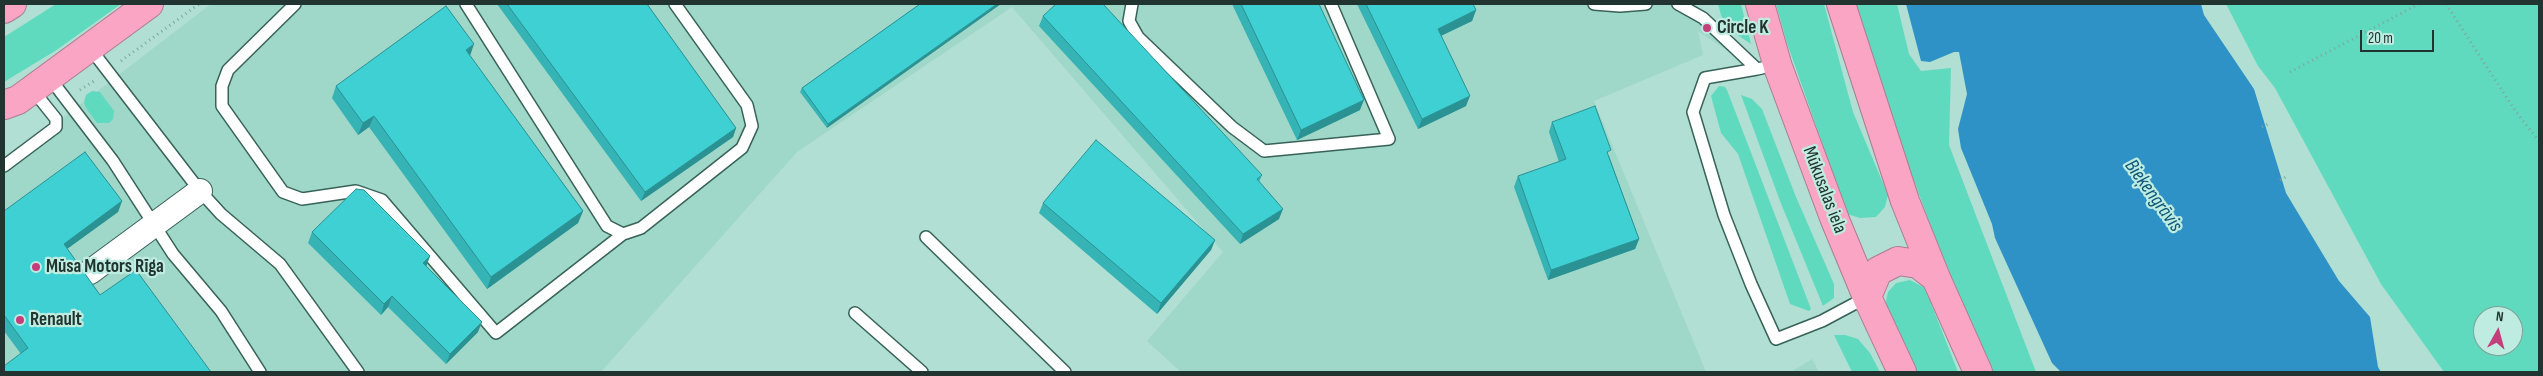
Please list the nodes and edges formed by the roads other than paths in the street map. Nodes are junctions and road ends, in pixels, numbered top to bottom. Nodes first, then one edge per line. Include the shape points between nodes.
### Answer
1 (12, 4) edge
2 (149, 4) edge
3 (295, 4) edge
4 (466, 4) edge
5 (675, 4) edge
6 (1132, 4) edge
7 (1331, 4) edge
8 (1594, 4) edge
9 (1646, 4) edge
10 (1678, 4) edge
11 (1760, 4) edge
12 (1841, 4) edge
13 (4, 9) edge
14 (90, 48) junction
15 (1767, 68) junction
16 (41, 83) junction
17 (4, 105) edge
18 (4, 166) edge
19 (200, 191) junction
20 (154, 224) junction
21 (623, 234) junction
22 (926, 237) dead end
23 (90, 272) dead end
24 (1936, 278) junction
25 (1866, 297) junction
26 (855, 313) dead end
27 (260, 372) edge
28 (358, 372) edge
29 (922, 372) edge
30 (1065, 372) edge
31 (1902, 372) edge
32 (1978, 372) edge

1 - 13 highway
2 - 14 highway
3 - 21 lane via 228,70 222,86 222,106 283,192 302,200 356,191 382,200 496,333
4 - 21 lane via 607,226
5 - 21 lane via 747,104 752,126 742,148 641,228
6 - 7 lane via 1129,21 1138,37 1232,127 1264,151 1389,139
8 - 9 lane
10 - 15 lane via 1703,18
11 - 15 highway, Mūkusalas iela
12 - 24 highway via 1905,200
14 - 16 highway
14 - 19 lane
15 - 25 highway, Mūkusalas iela
15 - 25 lane via 1705,78 1693,112 1724,215 1751,284 1776,339 1822,321
16 - 17 highway via 18,100
16 - 18 lane via 56,119 56,127
16 - 20 lane via 113,161
19 - 20 street
19 - 28 lane via 221,214 280,264
20 - 23 street
20 - 27 lane via 173,254 221,311
22 - 30 lane
24 - 25 highway via 1918,264 1898,261 1878,271
24 - 32 highway
25 - 31 highway, Mūkusalas iela
26 - 29 lane

